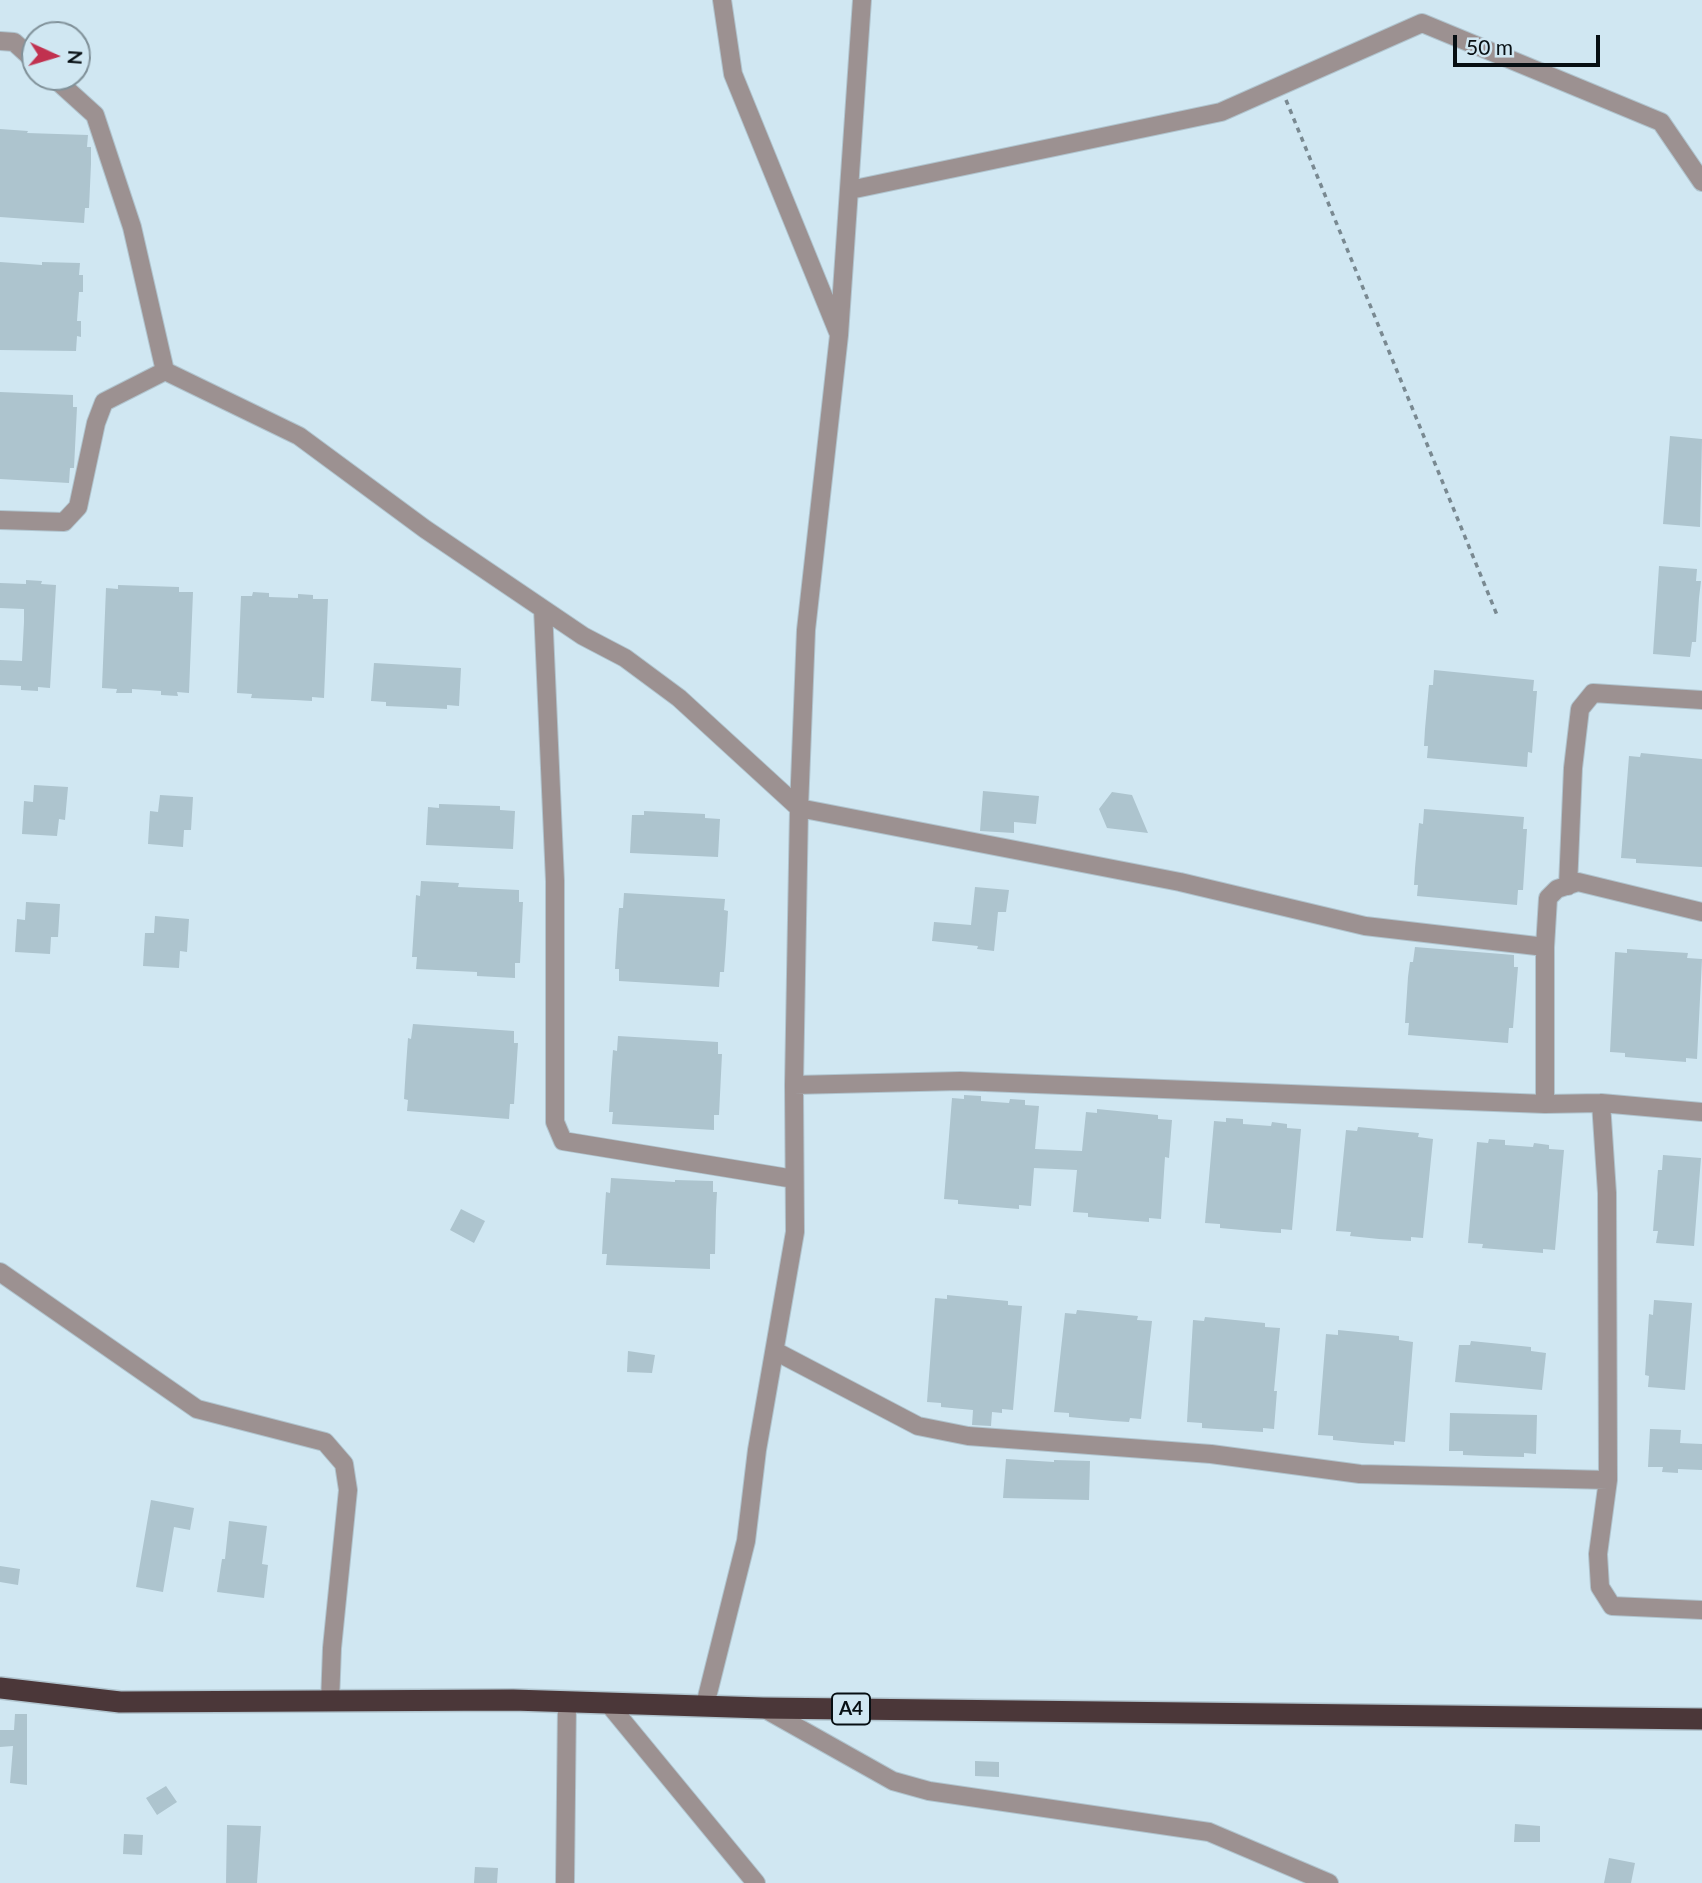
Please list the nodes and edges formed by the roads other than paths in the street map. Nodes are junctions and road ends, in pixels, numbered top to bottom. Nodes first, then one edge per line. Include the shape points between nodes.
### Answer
1 (722, 0) edge
2 (862, 0) edge
3 (0, 41) edge
4 (21, 48) edge
5 (68, 91) edge
6 (1702, 182) edge
7 (850, 190) junction
8 (839, 335) junction
9 (165, 371) junction
10 (0, 520) edge
11 (543, 609) junction
12 (1702, 700) edge
13 (799, 808) junction
14 (1568, 886) junction
15 (1702, 912) edge
16 (1545, 947) junction
17 (794, 1085) junction
18 (1601, 1103) junction
19 (1545, 1104) junction
20 (1702, 1112) edge
21 (794, 1179) junction
22 (0, 1272) edge
23 (775, 1351) junction
24 (1608, 1480) junction
25 (1702, 1610) edge
26 (3, 1690) edge
27 (330, 1702) junction
28 (566, 1702) junction
29 (607, 1702) junction
30 (705, 1705) junction
31 (763, 1708) junction
32 (1702, 1719) edge
33 (565, 1883) edge
34 (756, 1883) edge
35 (1329, 1883) edge

1 - 8 street via 733,74
2 - 7 street
3 - 4 street via 14,42
5 - 9 street via 94,115 132,227
6 - 7 street via 1661,122 1422,23 1222,111
7 - 8 street
8 - 13 street via 806,630
9 - 10 street via 104,402 78,506 64,522
9 - 11 street via 299,436
11 - 13 street via 625,658 679,698
11 - 21 street via 555,881 555,1122 563,1141
12 - 14 street via 1593,693 1580,709
13 - 16 street via 1180,882 1365,926
13 - 17 street
14 - 15 street via 1578,882
14 - 16 street via 1548,898
16 - 19 street
17 - 19 street via 960,1080
17 - 21 street
18 - 19 street
18 - 20 street
18 - 24 street via 1607,1193
21 - 23 street via 795,1232
22 - 27 street via 197,1409 325,1442 344,1464 348,1490
23 - 24 street via 918,1426 968,1436 1211,1454 1360,1474
23 - 30 street via 746,1541
24 - 25 street via 1598,1554 1600,1587 1612,1606
26 - 27 highway, A4 via 120,1702
27 - 28 highway, A4
28 - 29 highway, A4
28 - 33 street
29 - 30 highway, A4
29 - 34 street
30 - 31 highway, A4
31 - 32 highway, A4
31 - 35 street via 893,1781 929,1791 1209,1832

